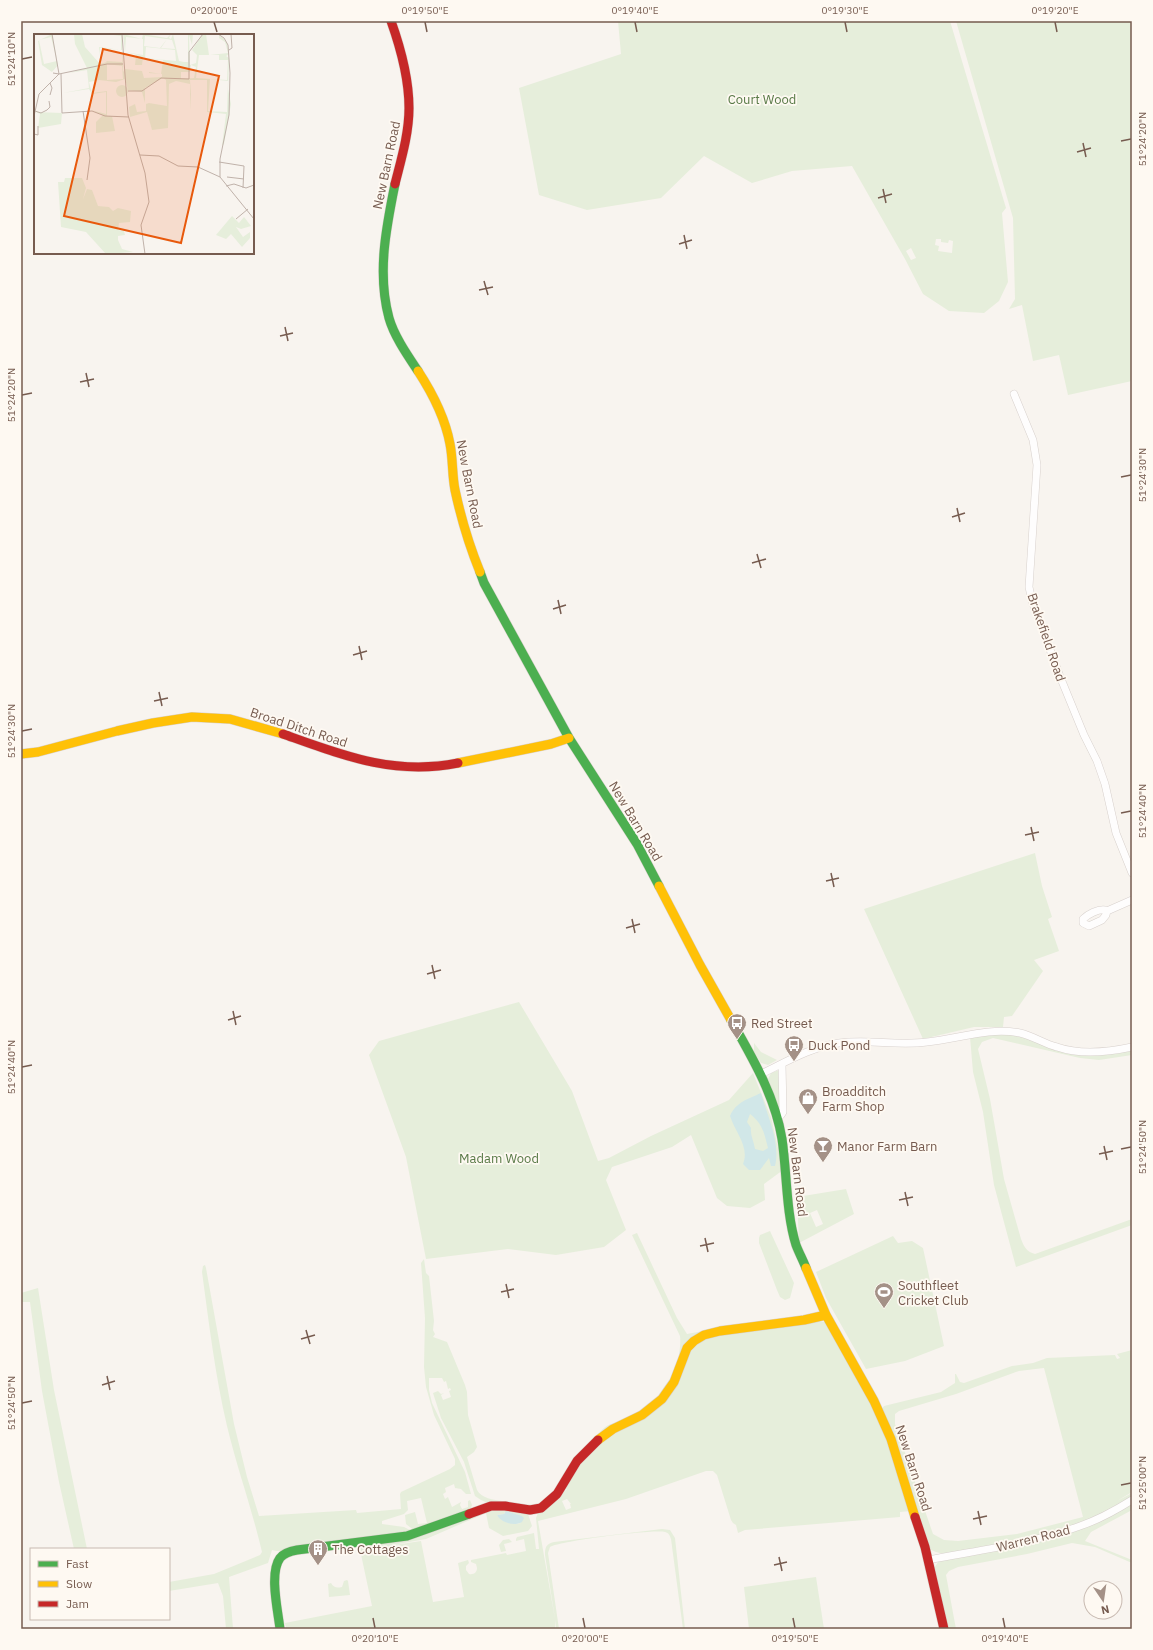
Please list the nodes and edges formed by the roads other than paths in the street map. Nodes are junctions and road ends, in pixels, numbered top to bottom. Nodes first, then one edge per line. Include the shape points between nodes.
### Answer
1 (390, 21) edge
2 (1014, 394) dead end
3 (569, 738) junction
4 (21, 754) edge
5 (1132, 873) edge
6 (1132, 900) edge
7 (1107, 911) dead end
8 (1132, 1046) edge
9 (782, 1064) junction
10 (761, 1074) junction
11 (777, 1117) junction
12 (826, 1314) junction
13 (1132, 1500) edge
14 (928, 1560) junction
15 (280, 1629) edge
16 (944, 1629) edge

1 - 3 street, New Barn Road via 397,38 406,77 409,110 385,231 383,289 386,305 396,334 432,392 446,426 455,488 469,544 484,583
2 - 5 street, Brakefield Road via 1033,440 1037,465 1029,587 1032,601 1059,674 1097,761 1116,833
3 - 4 street, Broad Ditch Road via 447,765 391,766 349,757 243,722 192,718 153,723
3 - 10 street, New Barn Road via 633,837
6 - 7 street
8 - 9 street via 1116,1050 1085,1051 1058,1048 1021,1034 990,1031 927,1042 839,1043 817,1048
9 - 10 street
9 - 11 street via 783,1111
10 - 11 street, New Barn Road
11 - 12 street, New Barn Road via 784,1151 794,1238
12 - 14 street, New Barn Road via 886,1426 907,1486
12 - 15 street via 804,1320 720,1331 694,1340 687,1348 674,1382 662,1399 642,1414 600,1438 577,1461 553,1498 540,1508 527,1510 491,1506 412,1535 285,1553 279,1559 276,1572
13 - 14 street, Warren Road via 1074,1528 1016,1544
14 - 16 street, New Barn Road

